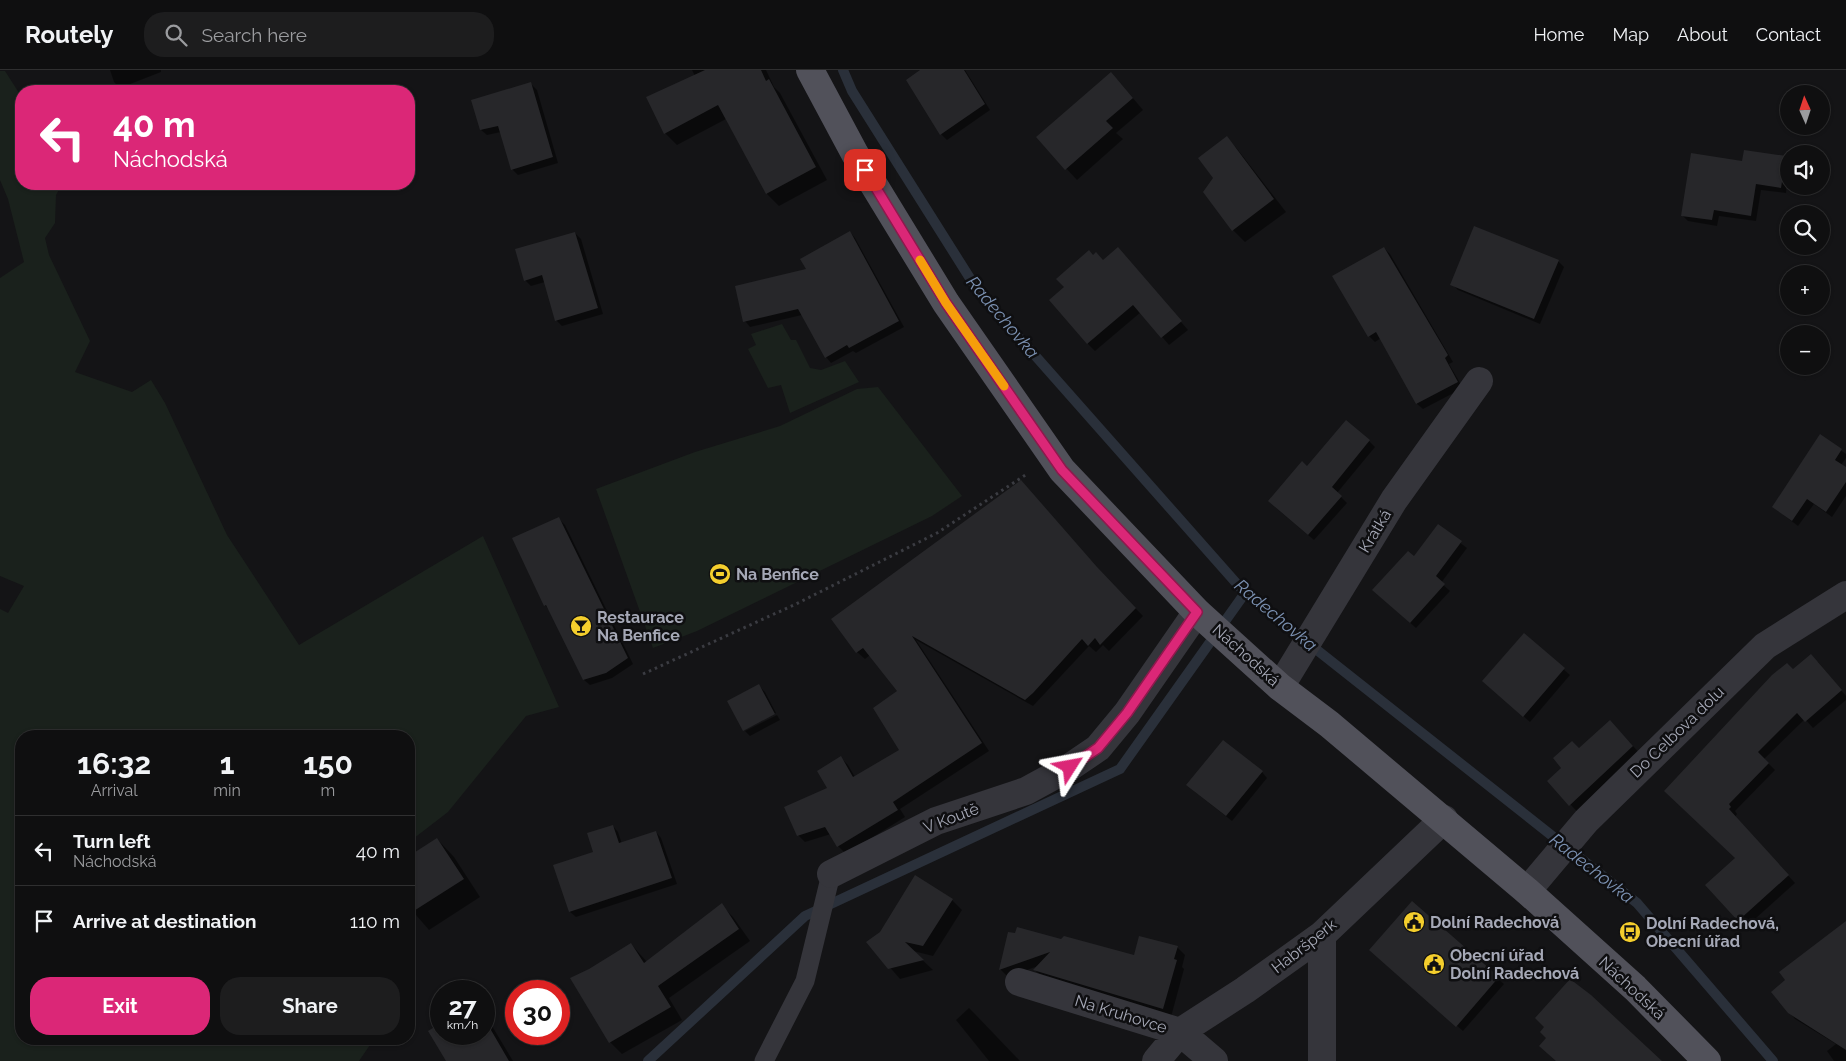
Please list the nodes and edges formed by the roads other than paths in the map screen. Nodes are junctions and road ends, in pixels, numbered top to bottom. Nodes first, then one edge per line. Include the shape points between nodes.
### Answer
1 (810, 70) edge
2 (1479, 381) dead end
3 (1846, 595) edge
4 (1197, 612) junction
5 (1280, 687) junction
6 (1444, 819) junction
7 (831, 874) joint
8 (1527, 891) junction
9 (1322, 935) junction
10 (1019, 982) dead end
11 (1180, 1032) junction
12 (764, 1061) edge
13 (1156, 1061) edge
14 (1214, 1061) edge
15 (1322, 1061) edge
16 (1707, 1061) edge

1 - 4 main road, Náchodská via 855,154 946,303 1062,470
2 - 5 street, Krátká via 1394,500
3 - 8 street, Do Celbova dolu via 1765,646 1586,821
4 - 5 main road, Náchodská
4 - 7 street, V Koutě via 1127,713 1098,748 1026,791 936,821
5 - 6 main road, Náchodská
6 - 8 main road, Náchodská
6 - 9 street, Habršperk
7 - 12 lane, V Koutě via 805,981
8 - 16 main road, Náchodská via 1635,988
9 - 11 street, Habršperk
9 - 15 street
10 - 11 street, Na Kruhovce
11 - 13 street, Habršperk
11 - 14 street, Na Kruhovce

